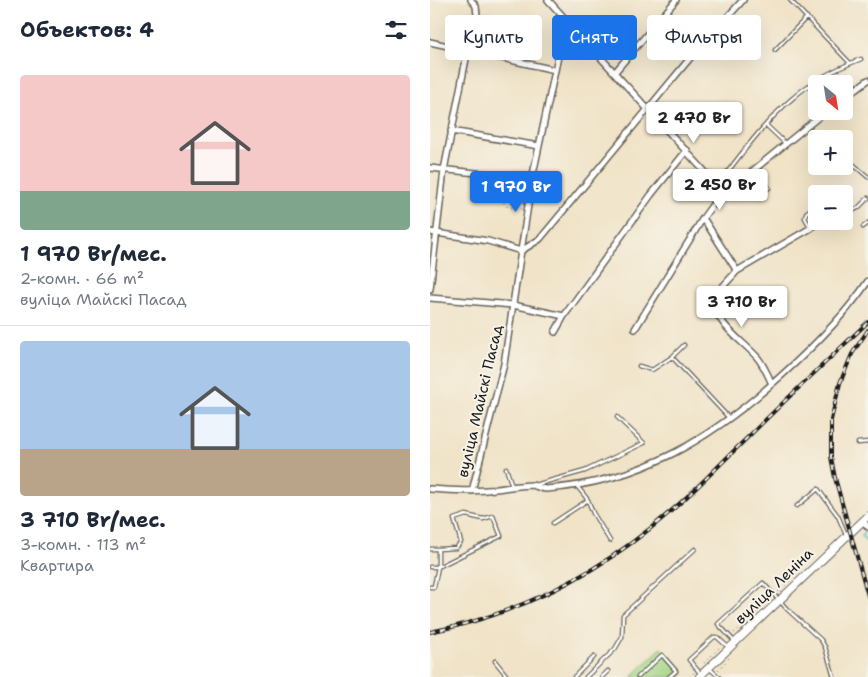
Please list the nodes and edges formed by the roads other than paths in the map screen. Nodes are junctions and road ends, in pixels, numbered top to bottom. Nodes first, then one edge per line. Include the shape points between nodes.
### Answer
1 (472, 0) edge
2 (548, 0) edge
3 (676, 0) edge
4 (743, 0) edge
5 (790, 0) edge
6 (477, 15) edge
7 (562, 15) edge
8 (807, 17) junction
9 (430, 42) edge
10 (445, 45) edge
11 (775, 50) dead end
12 (861, 59) dead end
13 (466, 60) edge
14 (512, 60) edge
15 (557, 60) edge
16 (603, 60) edge
17 (850, 64) junction
18 (555, 70) junction
19 (614, 72) junction
20 (868, 80) edge
21 (853, 91) edge
22 (648, 109) junction
23 (815, 120) edge
24 (766, 125) junction
25 (452, 132) junction
26 (786, 144) junction
27 (539, 146) junction
28 (686, 150) junction
29 (853, 165) edge
30 (430, 168) edge
31 (444, 170) junction
32 (754, 170) junction
33 (868, 178) edge
34 (532, 179) junction
35 (718, 186) junction
36 (769, 188) dead end
37 (720, 193) junction
38 (868, 198) edge
39 (853, 210) edge
40 (808, 211) edge
41 (703, 218) junction
42 (868, 223) edge
43 (808, 224) edge
44 (863, 227) dead end
45 (808, 230) edge
46 (433, 233) edge
47 (521, 251) junction
48 (737, 271) junction
49 (868, 281) edge
50 (430, 289) edge
51 (430, 298) edge
52 (513, 305) junction
53 (564, 316) junction
54 (634, 329) dead end
55 (555, 332) dead end
56 (684, 345) dead end
57 (672, 357) junction
58 (639, 366) dead end
59 (772, 384) junction
60 (617, 417) dead end
61 (729, 418) junction
62 (868, 442) edge
63 (858, 443) dead end
64 (506, 468) dead end
65 (534, 485) junction
66 (576, 485) junction
67 (512, 487) junction
68 (430, 489) edge
69 (472, 491) junction
70 (588, 500) junction
71 (797, 506) dead end
72 (865, 518) edge
73 (554, 522) dead end
74 (868, 528) edge
75 (846, 537) junction
76 (610, 541) dead end
77 (430, 549) edge
78 (438, 549) junction
79 (695, 549) dead end
80 (430, 567) edge
81 (438, 568) junction
82 (430, 587) edge
83 (779, 601) junction
84 (735, 642) junction
85 (729, 648) junction
86 (594, 657) dead end
87 (495, 661) dead end
88 (708, 668) junction
89 (608, 671) dead end
90 (700, 676) edge
91 (506, 677) edge
92 (574, 677) edge
93 (586, 677) edge
94 (602, 677) edge
95 (638, 677) edge
96 (669, 677) edge
97 (719, 677) edge
98 (834, 677) edge

1 - 6 street
2 - 7 street
3 - 19 street
4 - 22 street
5 - 8 lane
8 - 11 lane
8 - 17 lane
9 - 10 street
12 - 17 lane
13 - 25 street
14 - 18 street
15 - 18 street, вуліца Майскі Пасад
16 - 19 street
17 - 24 lane via 793,97
18 - 27 street, вуліца Майскі Пасад
19 - 22 street
20 - 21 street
22 - 28 street
22 - 47 street via 540,239
23 - 26 street
24 - 26 lane
24 - 35 lane
25 - 27 street
25 - 31 street
26 - 32 street
27 - 34 street, вуліца Майскі Пасад
28 - 35 street
28 - 53 street
29 - 33 lane
30 - 31 street
31 - 34 street
31 - 46 street
32 - 36 lane
32 - 37 street via 728,191
34 - 47 street, вуліца Майскі Пасад
35 - 37 street
37 - 41 street
38 - 39 lane
40 - 43 lane via 804,218
41 - 48 street
41 - 54 street
42 - 44 lane
45 - 48 street
46 - 47 street via 488,241
46 - 50 street
47 - 52 street, вуліца Майскі Пасад
48 - 59 street via 715,295 715,310 758,358
49 - 59 street via 825,333
51 - 52 street
52 - 53 street
52 - 69 street, вуліца Майскі Пасад via 504,364
53 - 55 street
56 - 57 lane
57 - 58 lane via 652,370
57 - 61 lane
59 - 61 street
60 - 65 lane via 644,443 585,470
61 - 66 street via 660,461
62 - 63 lane
64 - 67 lane
65 - 66 street via 544,489
65 - 67 street
66 - 70 lane
67 - 69 street
68 - 69 street, вуліца Майскі Пасад
70 - 73 lane
70 - 76 lane
71 - 75 lane via 818,488 838,516
72 - 74 street
72 - 75 main road, вуліца Леніна
75 - 83 main road, вуліца Леніна
77 - 78 lane
78 - 81 lane
78 - 81 lane via 456,548 461,542 454,519 466,515 483,519 492,516 501,536
79 - 93 lane via 624,615 622,638 616,649
80 - 81 lane
81 - 82 lane via 434,587
83 - 84 main road, вуліца Леніна
83 - 84 lane via 763,583 718,624
83 - 98 lane via 821,640
84 - 85 main road, вуліца Леніна
85 - 88 main road, вуліца Леніна
85 - 90 lane via 714,637 689,660
86 - 92 lane
87 - 91 lane
88 - 90 main road, вуліца Леніна
88 - 97 lane
89 - 94 lane
95 - 96 lane via 662,655 676,671

